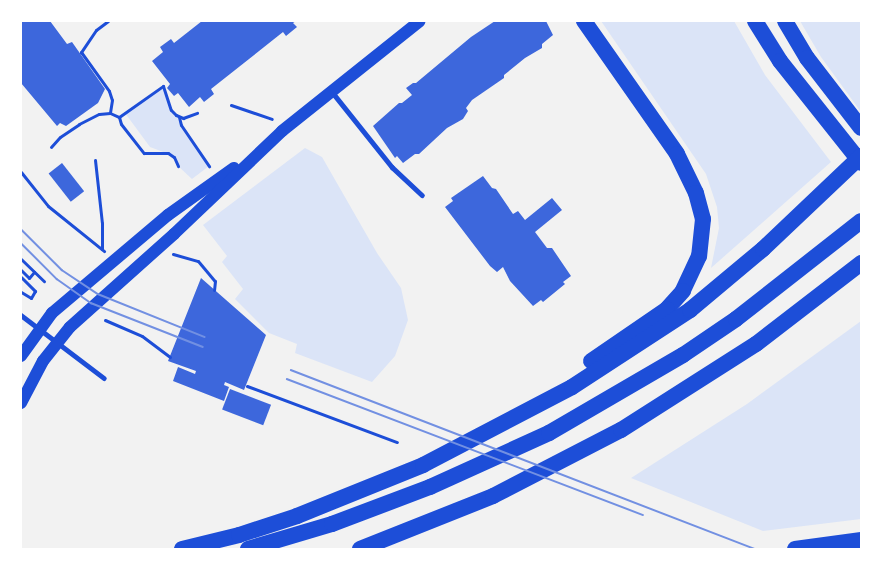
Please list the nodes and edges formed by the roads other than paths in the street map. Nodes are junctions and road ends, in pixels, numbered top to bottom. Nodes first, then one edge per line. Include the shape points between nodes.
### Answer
1 (420, 21) edge
2 (584, 21) edge
3 (755, 21) edge
4 (785, 21) edge
5 (332, 92) junction
6 (861, 128) edge
7 (264, 147) junction
8 (861, 156) edge
9 (861, 163) edge
10 (422, 195) dead end
11 (861, 221) edge
12 (861, 263) edge
13 (21, 315) edge
14 (40, 328) junction
15 (57, 342) junction
16 (21, 356) edge
17 (104, 378) dead end
18 (21, 403) edge
19 (493, 427) junction
20 (861, 540) edge
21 (182, 549) edge
22 (248, 549) edge
23 (360, 549) edge
24 (795, 549) edge

1 - 5 main road
2 - 19 highway via 689,176 703,219 702,245 690,280 667,309
3 - 9 highway via 780,61
4 - 6 highway via 807,58
5 - 7 main road
5 - 10 lane via 392,167
7 - 14 main road via 168,215
7 - 15 main road
8 - 19 highway via 763,249 690,310 572,387
11 - 22 highway via 736,319 683,355 549,433 450,479 332,524
12 - 23 highway via 746,351 672,400 588,448 493,496
13 - 14 lane
14 - 15 lane
14 - 16 main road
15 - 17 lane
15 - 18 main road
19 - 21 highway via 423,465 297,516
20 - 24 highway

